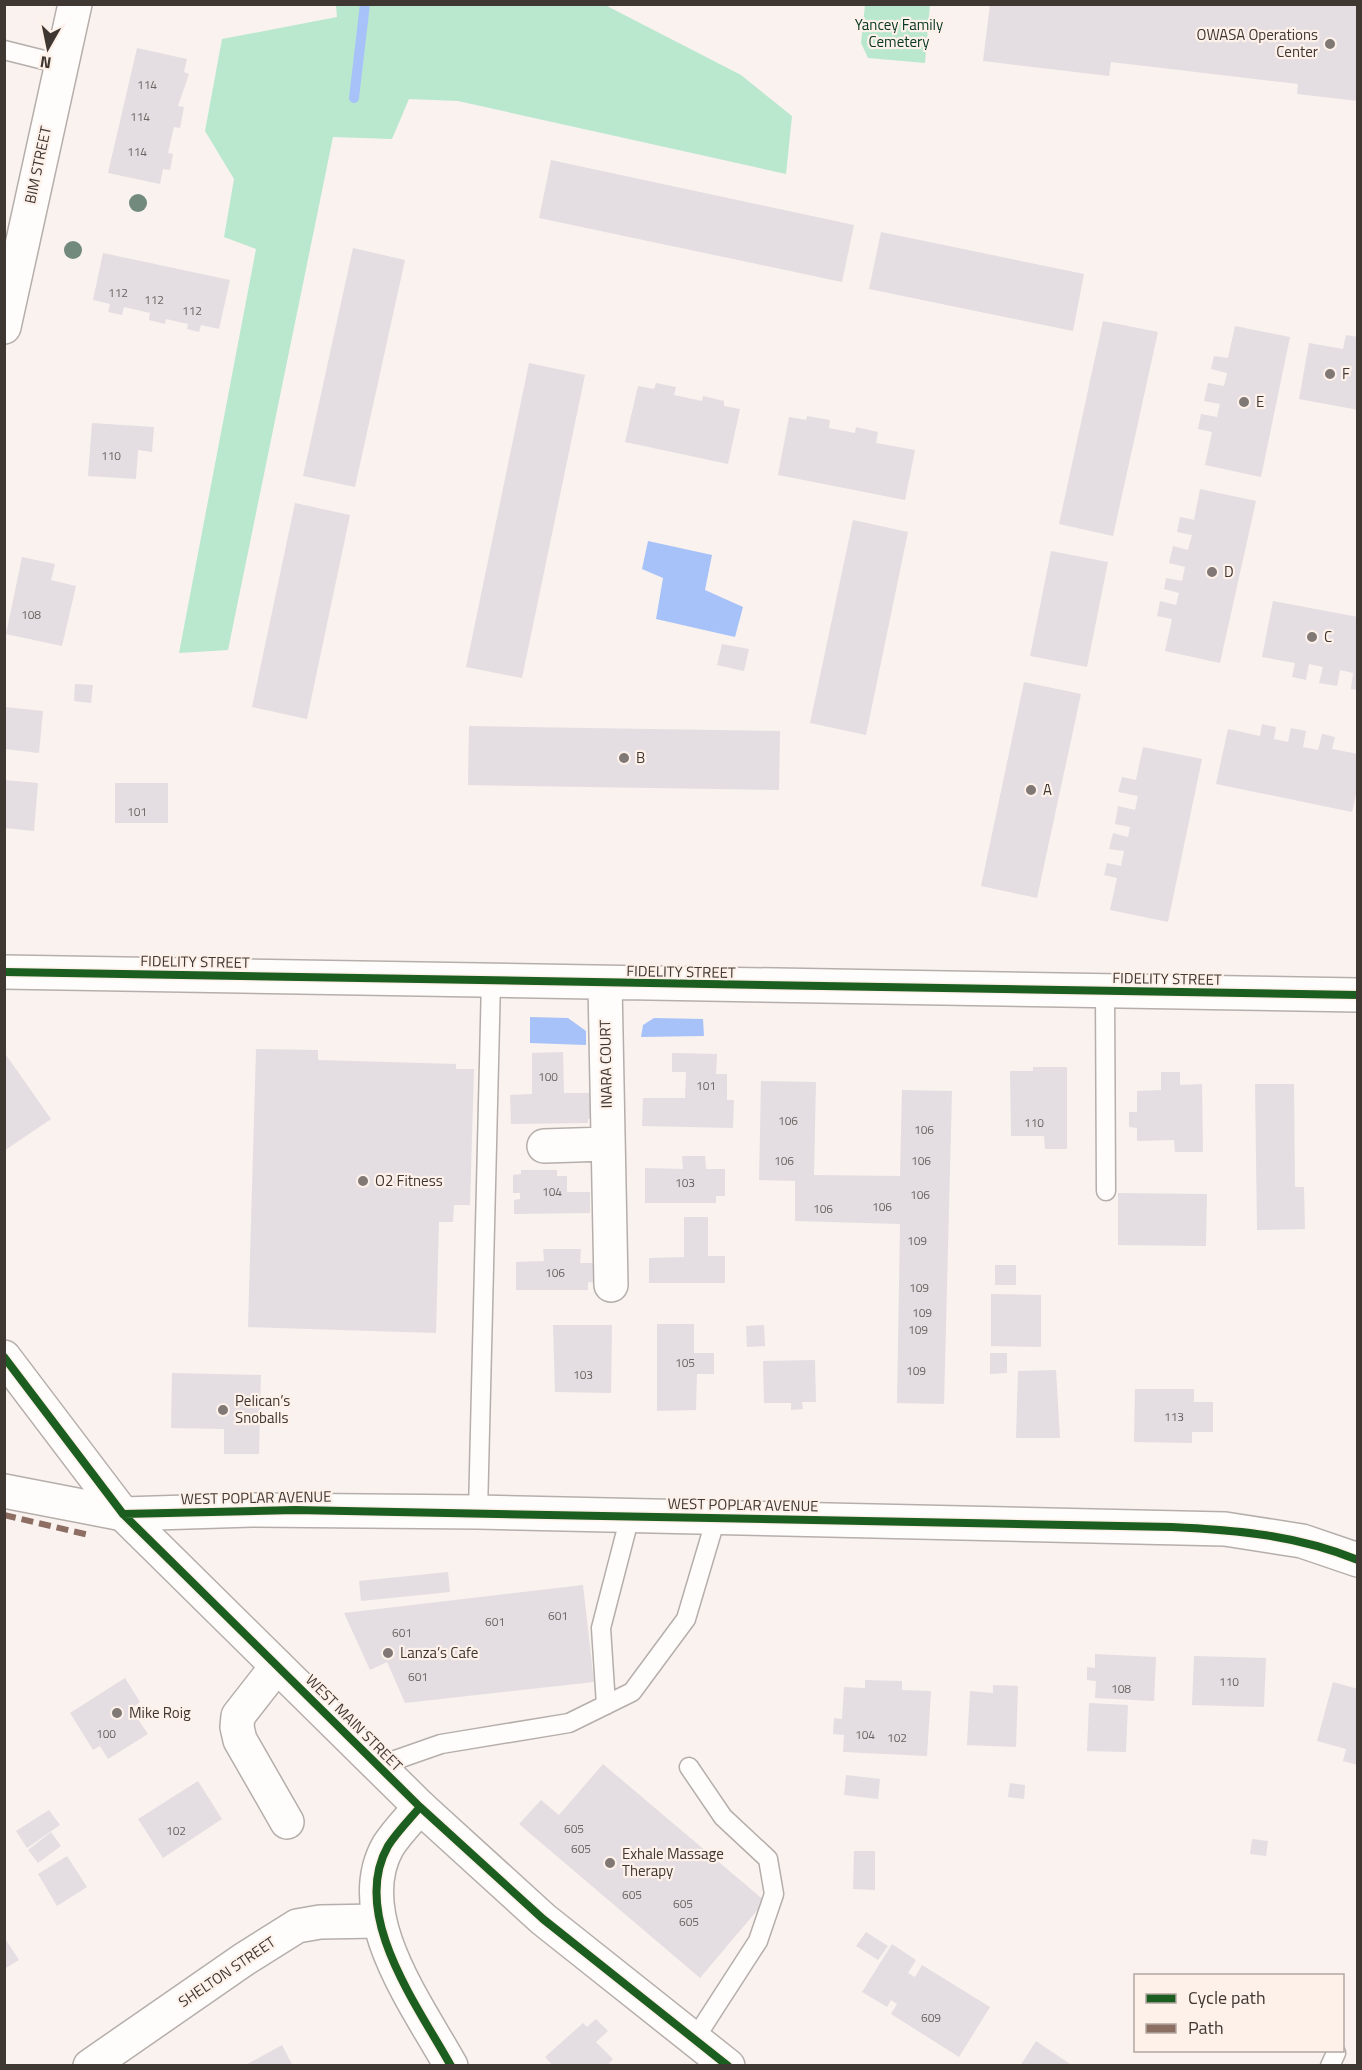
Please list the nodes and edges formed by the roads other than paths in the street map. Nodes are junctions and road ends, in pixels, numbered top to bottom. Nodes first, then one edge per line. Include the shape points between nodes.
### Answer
1 (75, 4) edge
2 (4, 50) edge
3 (60, 64) junction
4 (4, 327) edge
5 (4, 972) edge
6 (491, 981) junction
7 (605, 984) junction
8 (1105, 991) junction
9 (1358, 995) edge
10 (607, 1144) junction
11 (544, 1146) dead end
12 (1106, 1191) dead end
13 (611, 1285) dead end
14 (4, 1357) edge
15 (4, 1491) edge
16 (478, 1512) junction
17 (123, 1514) junction
18 (630, 1516) junction
19 (716, 1518) junction
20 (1358, 1560) edge
21 (277, 1666) junction
22 (606, 1705) junction
23 (378, 1766) junction
24 (689, 1767) dead end
25 (420, 1807) junction
26 (287, 1822) dead end
27 (378, 1921) junction
28 (694, 2040) junction
29 (90, 2066) edge
30 (451, 2066) edge
31 (728, 2066) edge

1 - 3 street, BIM STREET
2 - 3 lane
3 - 4 street, BIM STREET
5 - 6 street, FIDELITY STREET
6 - 7 street, FIDELITY STREET
6 - 16 lane
7 - 8 street, FIDELITY STREET
7 - 10 street, INARA COURT
8 - 9 street, FIDELITY STREET
8 - 12 lane
10 - 11 street
10 - 13 street, INARA COURT
14 - 17 street, WEST MAIN STREET
15 - 17 street, WEST POPLAR AVENUE
16 - 17 street, WEST POPLAR AVENUE via 252,1510
16 - 18 street, WEST POPLAR AVENUE
17 - 21 street, WEST MAIN STREET
18 - 19 street, WEST POPLAR AVENUE
18 - 22 lane via 601,1628
19 - 20 street, WEST POPLAR AVENUE via 1225,1529 1302,1541
19 - 22 lane via 686,1619 632,1692
21 - 23 street, WEST MAIN STREET
21 - 26 street via 238,1716 237,1727 240,1740
22 - 23 lane via 569,1723 441,1744
23 - 25 street, WEST MAIN STREET
24 - 28 lane via 723,1817 768,1859 774,1894 758,1941
25 - 27 street via 386,1854 380,1869 376,1894
25 - 28 street, WEST MAIN STREET via 543,1919
27 - 29 street, SHELTON STREET via 297,1926
27 - 30 street via 408,1989
28 - 31 street, WEST MAIN STREET

